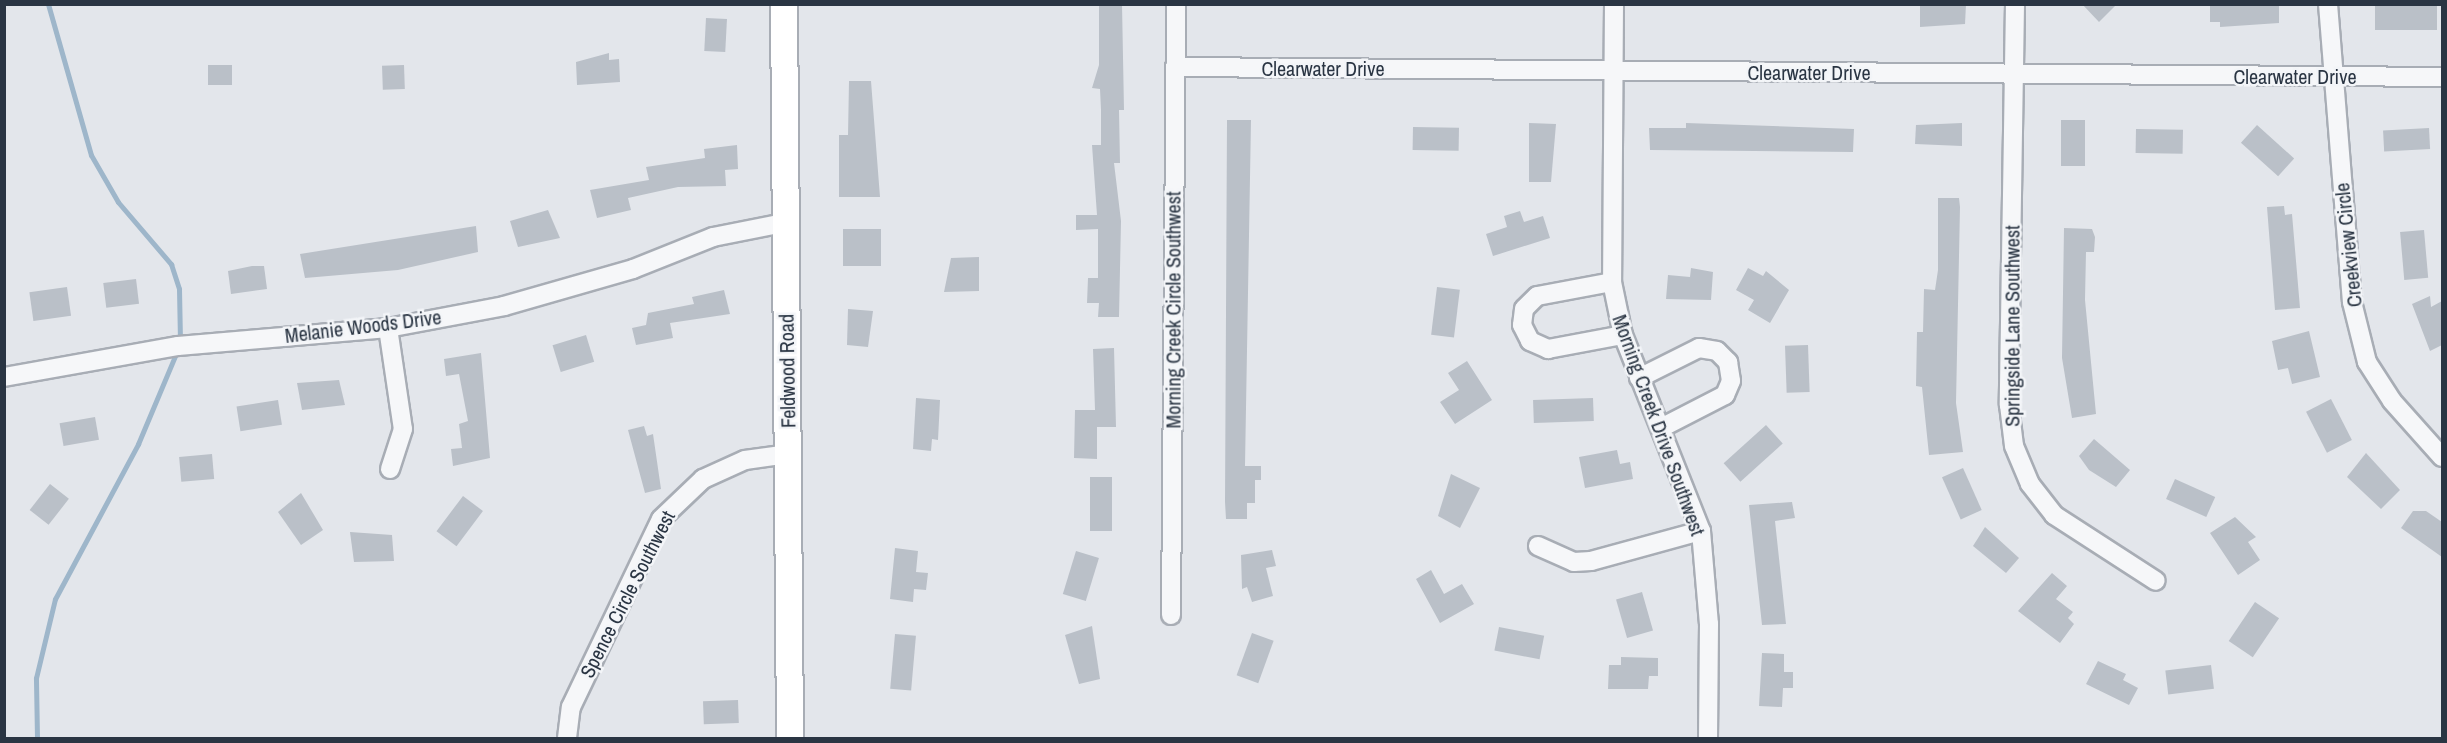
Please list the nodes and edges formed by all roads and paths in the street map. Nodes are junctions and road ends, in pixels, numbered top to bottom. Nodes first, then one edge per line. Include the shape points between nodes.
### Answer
1 (784, 4) edge
2 (1176, 4) edge
3 (1614, 4) edge
4 (2015, 4) edge
5 (2328, 4) edge
6 (1175, 67) junction
7 (1614, 70) junction
8 (2014, 74) junction
9 (2332, 77) junction
10 (2442, 77) edge
11 (784, 223) junction
12 (1612, 282) junction
13 (388, 328) junction
14 (1623, 335) junction
15 (1639, 378) junction
16 (5, 379) edge
17 (1663, 427) junction
18 (788, 454) junction
19 (2442, 457) edge
20 (390, 469) dead end
21 (1701, 531) junction
22 (1538, 546) dead end
23 (2156, 581) dead end
24 (1171, 615) dead end
25 (567, 738) edge
26 (790, 738) edge
27 (1708, 738) edge

1 - 11 street, Feldwood Road
2 - 6 street, Morning Creek Circle Southwest
3 - 7 street, Morning Creek Drive Southwest
4 - 8 street, Springside Lane Southwest
5 - 9 street, Creekview Circle
6 - 7 street, Clearwater Drive
6 - 24 street, Morning Creek Circle Southwest
7 - 8 street, Clearwater Drive
7 - 12 street, Morning Creek Drive Southwest
8 - 9 street, Clearwater Drive
8 - 23 street, Springside Lane Southwest via 2009,405 2014,446 2030,484 2054,515
9 - 10 street, Clearwater Drive
9 - 19 street, Creekview Circle via 2352,302 2367,362 2392,401
11 - 13 street, Melanie Woods Drive via 713,237 633,269 504,306
11 - 18 street, Feldwood Road
12 - 14 street, Morning Creek Drive Southwest
12 - 14 street via 1537,296 1524,309 1522,326 1530,341 1548,349
13 - 16 street, Melanie Woods Drive via 178,346
13 - 20 street via 403,429
14 - 15 street, Morning Creek Drive Southwest
15 - 17 street, Morning Creek Drive Southwest
15 - 17 street via 1699,348 1717,351 1728,362 1731,381 1725,395
17 - 21 street, Morning Creek Drive Southwest
18 - 25 street, Spence Circle Southwest via 745,460 703,479 661,519 571,707
18 - 26 street, Feldwood Road
21 - 22 street via 1591,561 1574,562
21 - 27 street, Morning Creek Drive Southwest via 1709,624

